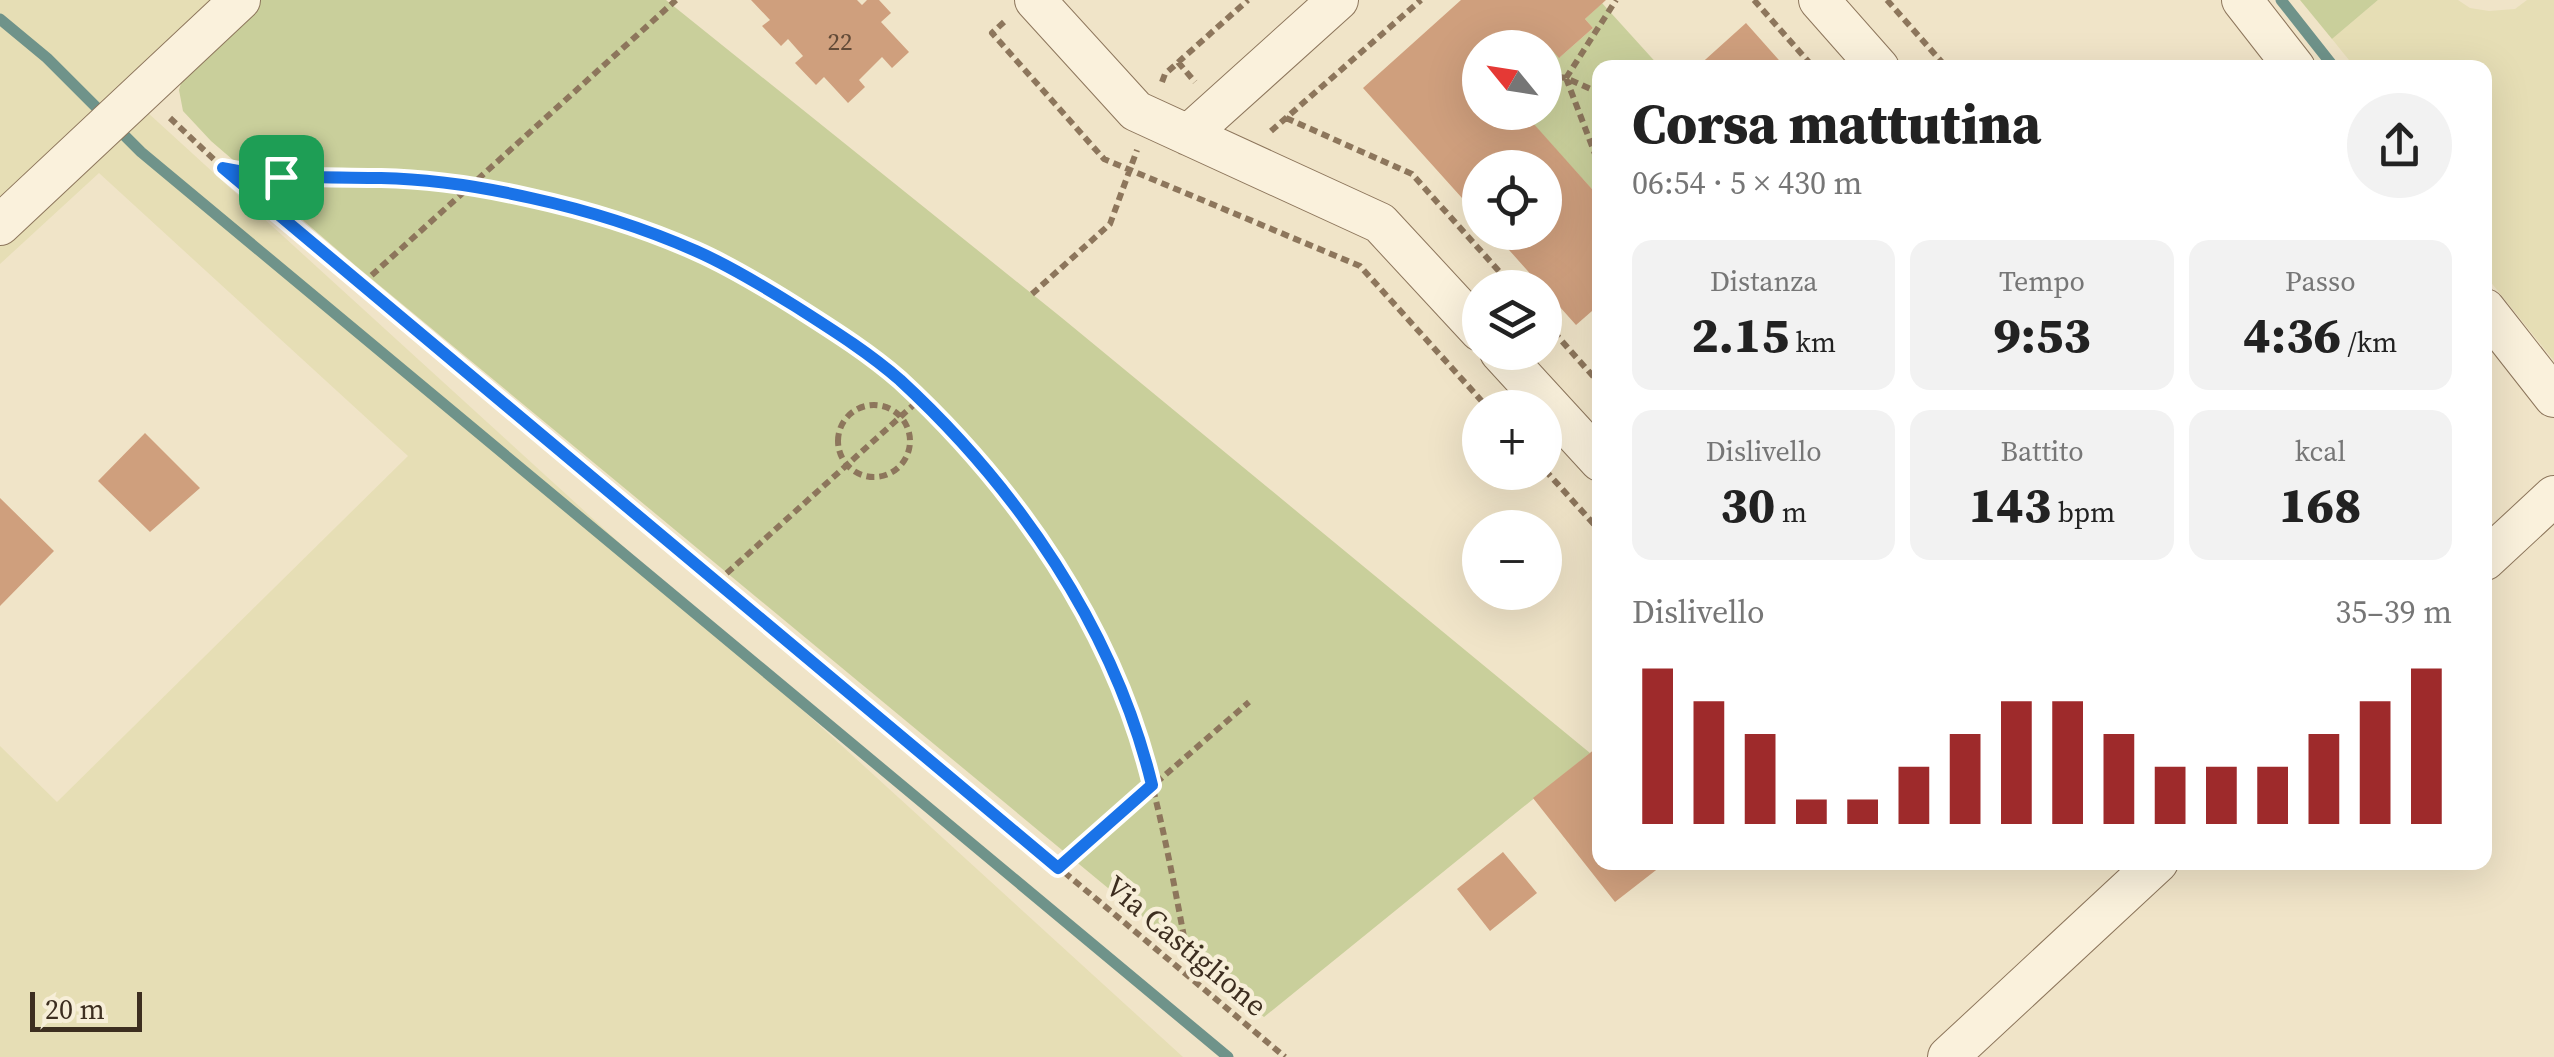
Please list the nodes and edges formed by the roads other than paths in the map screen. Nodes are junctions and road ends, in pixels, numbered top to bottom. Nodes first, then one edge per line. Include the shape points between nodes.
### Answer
1 (240, 0) edge
2 (1338, 0) edge
3 (1819, 0) edge
4 (2242, 0) edge
5 (1026, 5) edge
6 (1872, 60) edge
7 (2289, 60) edge
8 (1188, 134) junction
9 (0, 226) edge
10 (1462, 311) edge
11 (2492, 319) edge
12 (1517, 370) edge
13 (2554, 397) edge
14 (1592, 452) edge
15 (2554, 496) edge
16 (2492, 554) edge
17 (2149, 870) edge
18 (1948, 1057) edge

1 - 9 street
2 - 8 street
3 - 6 street
4 - 7 street
5 - 8 street via 1136,111
8 - 10 street via 1380,222
11 - 13 street
12 - 14 street
15 - 16 street
17 - 18 street

